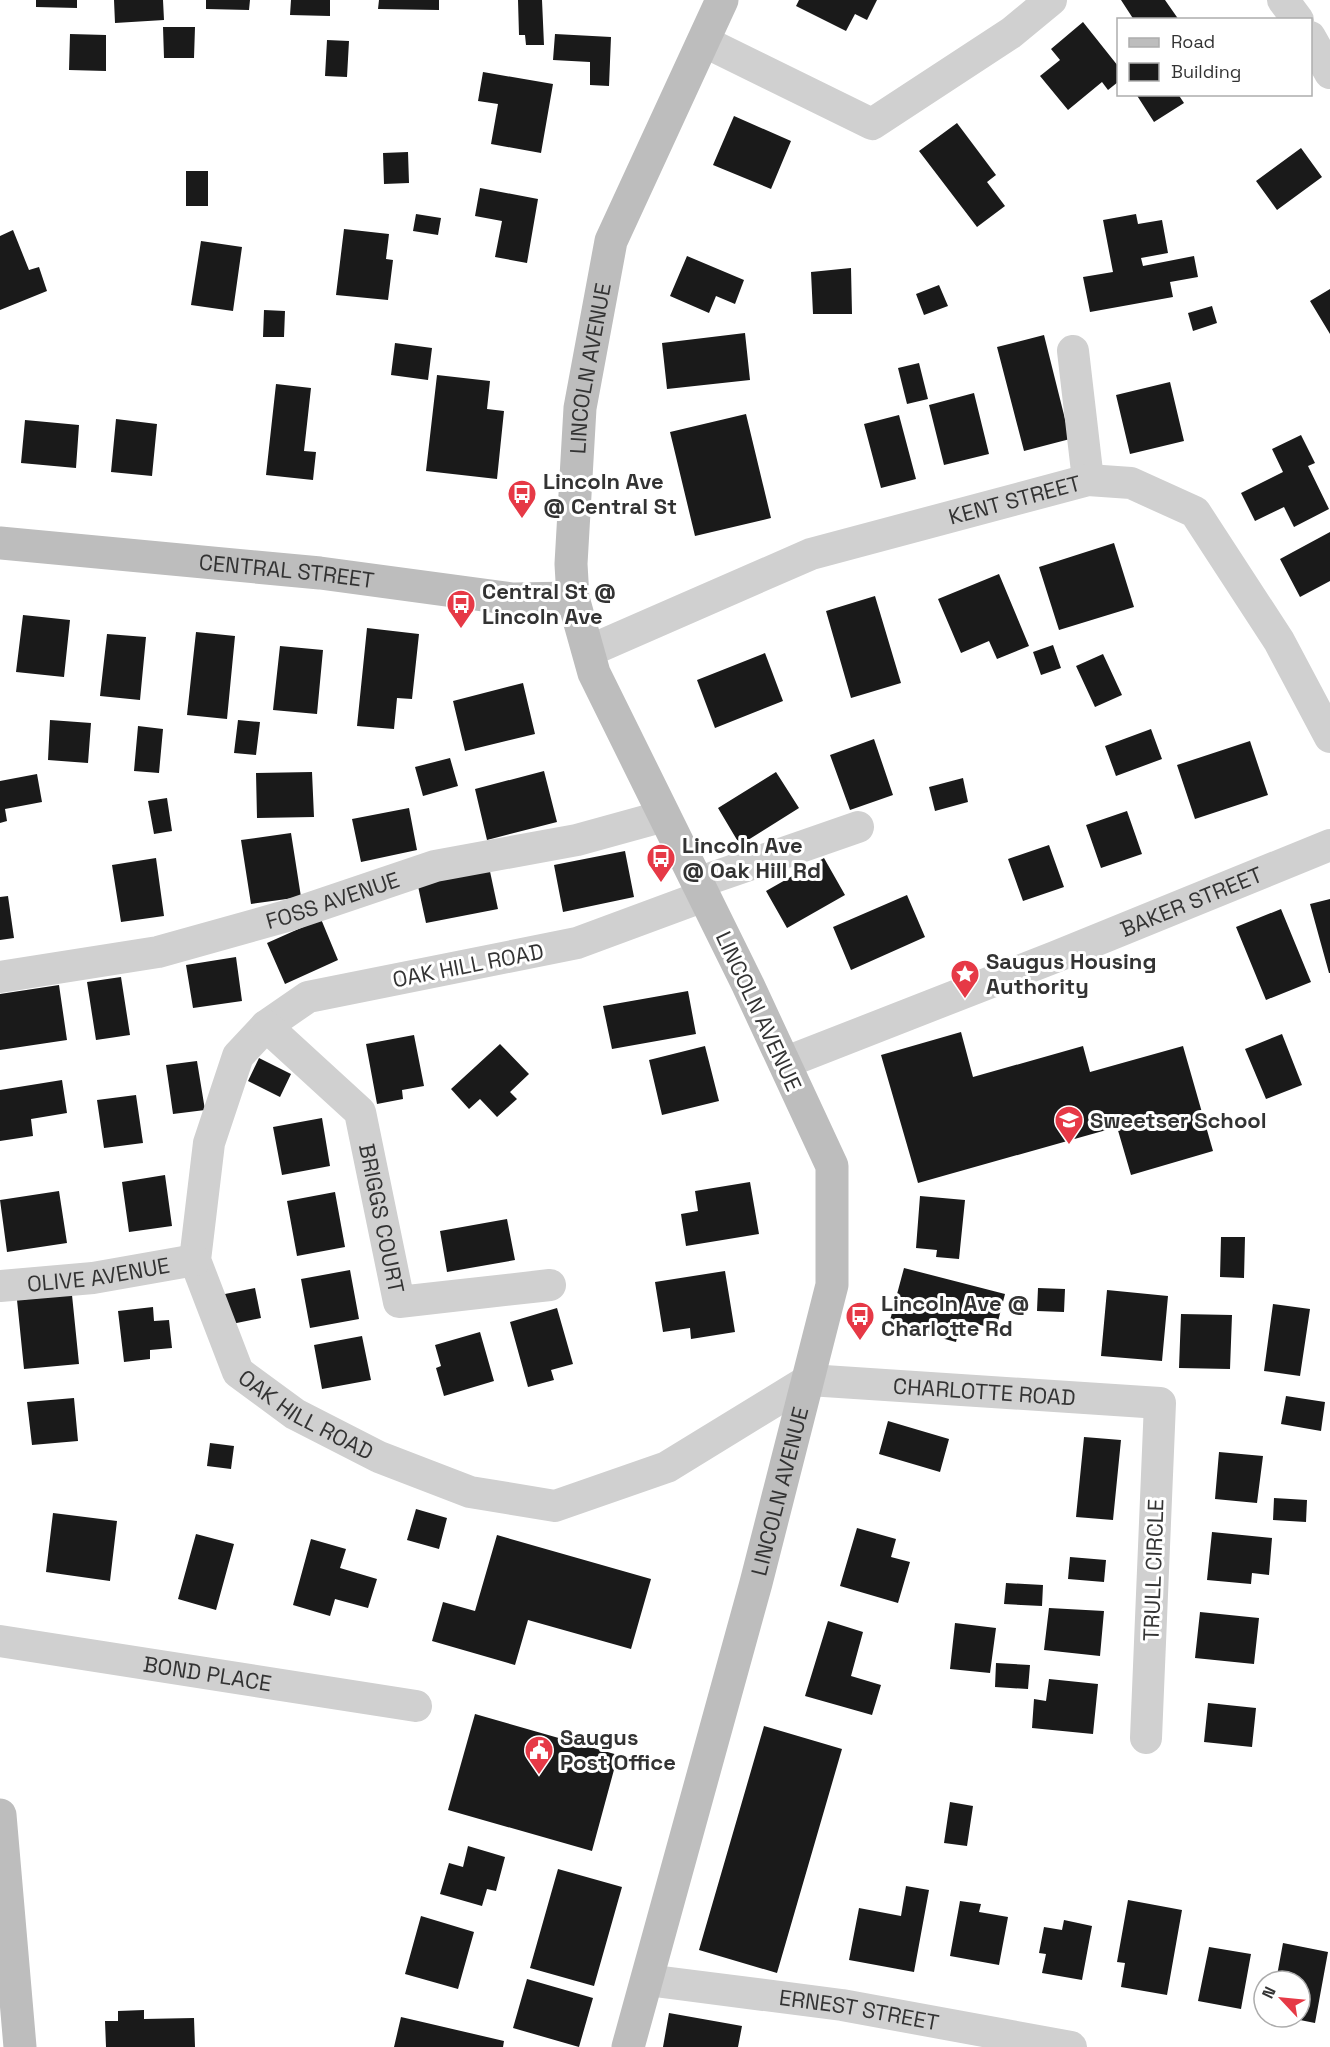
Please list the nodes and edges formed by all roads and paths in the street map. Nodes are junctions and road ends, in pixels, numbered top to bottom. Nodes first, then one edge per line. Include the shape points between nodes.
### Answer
1 (722, 0) edge
2 (1051, 0) edge
3 (1283, 0) edge
4 (1296, 18) edge
5 (1312, 39) edge
6 (703, 40) junction
7 (1330, 73) edge
8 (1073, 351) dead end
9 (1088, 480) junction
10 (0, 543) edge
11 (573, 598) junction
12 (589, 651) junction
13 (1330, 737) edge
14 (664, 816) junction
15 (858, 827) dead end
16 (1330, 845) edge
17 (701, 890) junction
18 (0, 977) edge
19 (266, 1026) junction
20 (784, 1063) junction
21 (195, 1260) junction
22 (550, 1285) dead end
23 (0, 1286) edge
24 (809, 1380) junction
25 (1160, 1403) joint
26 (0, 1641) edge
27 (416, 1706) dead end
28 (1146, 1738) dead end
29 (0, 1815) edge
30 (647, 1980) junction
31 (20, 2047) edge
32 (628, 2047) edge
33 (1071, 2047) edge

1 - 6 main road, LINCOLN AVENUE
2 - 6 street via 1011,33 872,124
3 - 4 street
5 - 7 street
6 - 11 main road, LINCOLN AVENUE via 611,241 580,408
8 - 9 street
9 - 12 street, KENT STREET via 811,554
9 - 13 street, KENT STREET via 1131,483 1195,512 1279,641
10 - 11 main road, CENTRAL STREET via 320,573 513,599
11 - 12 main road, LINCOLN AVENUE
12 - 14 main road, LINCOLN AVENUE via 594,673
14 - 17 main road, LINCOLN AVENUE
14 - 18 street, FOSS AVENUE via 578,840 435,866 290,915 158,952
15 - 17 street, OAK HILL ROAD
16 - 20 street, BAKER STREET
17 - 19 street, OAK HILL ROAD via 577,943 308,997
17 - 20 main road, LINCOLN AVENUE
19 - 21 street, OAK HILL ROAD via 238,1056 209,1143
19 - 22 street, BRIGGS COURT via 360,1112 399,1302
20 - 24 main road, LINCOLN AVENUE via 832,1166 832,1285
21 - 23 street, OLIVE AVENUE via 93,1278
21 - 24 street, OAK HILL ROAD via 238,1372 295,1414 379,1457 470,1492 555,1506 667,1467
24 - 25 street, CHARLOTTE ROAD
24 - 30 main road, LINCOLN AVENUE
25 - 28 street, TRULL CIRCLE
26 - 27 street, BOND PLACE
29 - 31 main road
30 - 32 main road, LINCOLN AVENUE
30 - 33 street, ERNEST STREET via 842,2005

